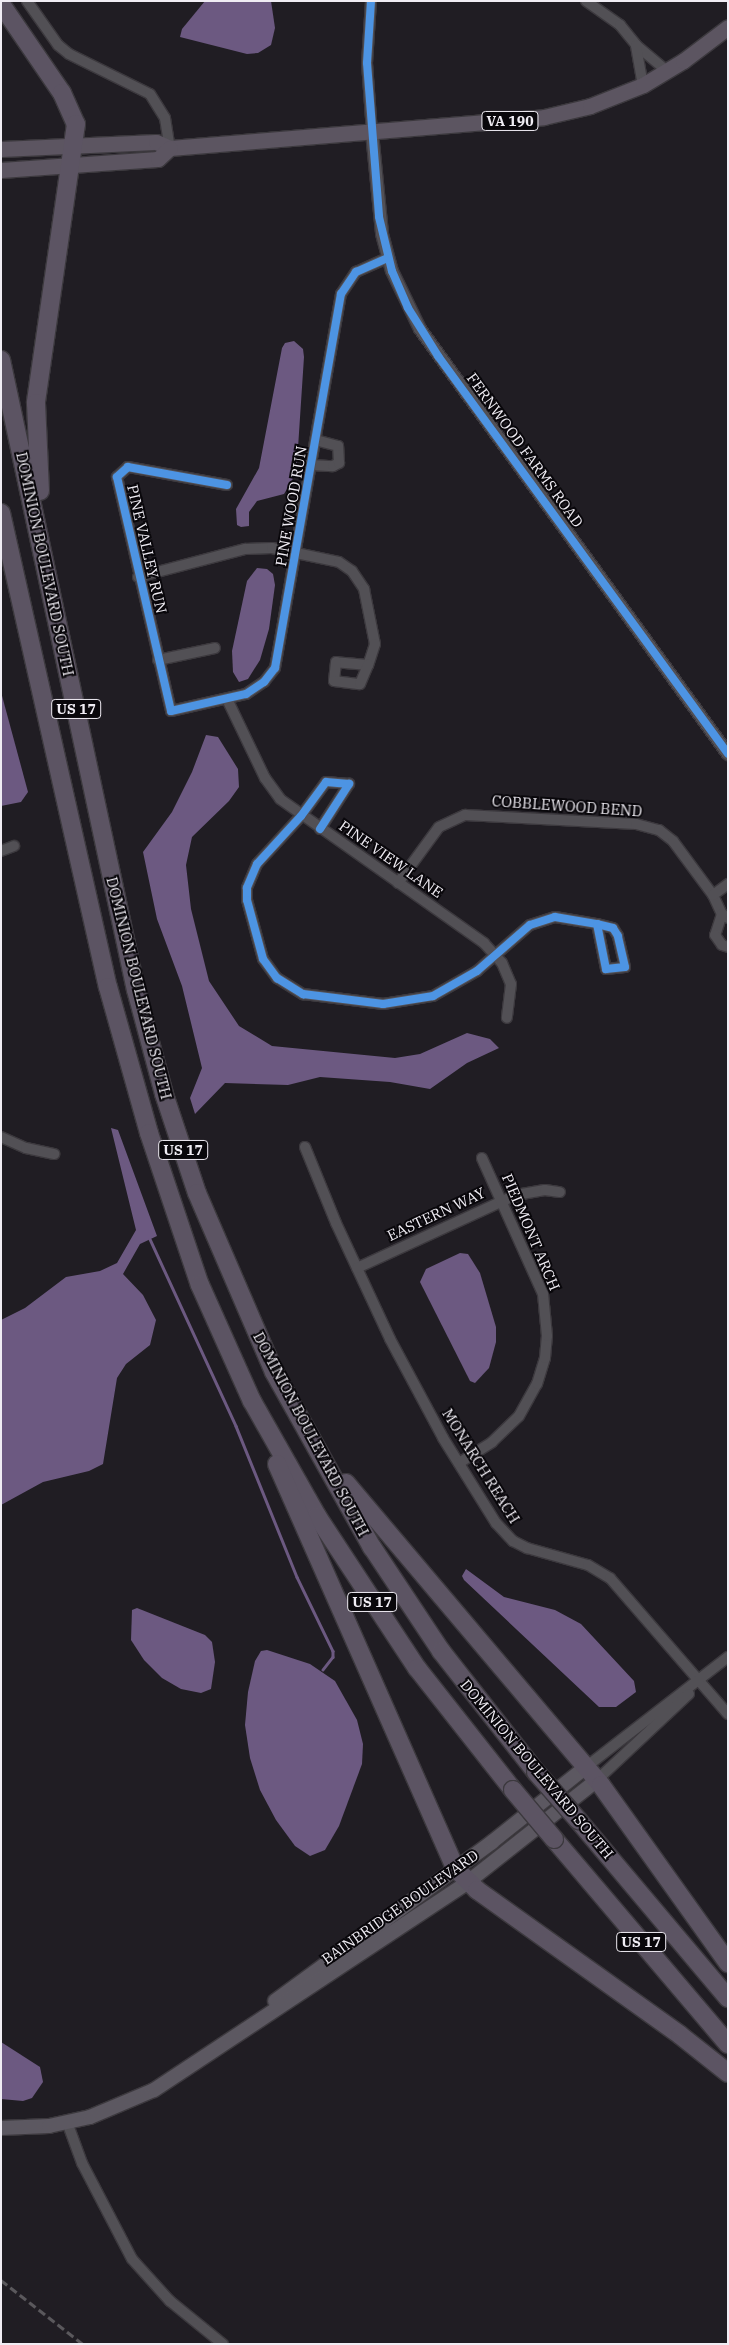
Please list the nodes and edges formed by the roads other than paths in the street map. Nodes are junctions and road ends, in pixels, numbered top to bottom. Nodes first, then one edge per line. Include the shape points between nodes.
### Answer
1 (27, 1) edge
2 (371, 1) edge
3 (586, 1) edge
4 (1, 4) edge
5 (1, 14) edge
6 (728, 27) edge
7 (636, 45) junction
8 (32, 50) junction
9 (667, 71) junction
10 (643, 85) junction
11 (372, 132) junction
12 (75, 146) junction
13 (170, 148) junction
14 (1, 149) edge
15 (72, 167) junction
16 (1, 170) edge
17 (387, 258) junction
18 (1, 360) edge
19 (316, 440) junction
20 (312, 465) junction
21 (227, 485) dead end
22 (1, 513) edge
23 (1, 553) edge
24 (297, 553) junction
25 (138, 577) junction
26 (49, 578) junction
27 (215, 648) dead end
28 (158, 660) junction
29 (368, 664) dead end
30 (34, 665) junction
31 (227, 699) junction
32 (171, 711) joint
33 (728, 754) edge
34 (301, 816) junction
35 (320, 829) junction
36 (14, 846) dead end
37 (1, 851) edge
38 (398, 883) junction
39 (728, 884) edge
40 (713, 895) junction
41 (725, 916) edge
42 (597, 924) dead end
43 (728, 947) edge
44 (495, 956) junction
45 (507, 1018) dead end
46 (3, 1141) edge
47 (306, 1147) dead end
48 (54, 1154) dead end
49 (482, 1158) dead end
50 (560, 1192) dead end
51 (502, 1200) junction
52 (357, 1268) junction
53 (252, 1401) junction
54 (313, 1442) junction
55 (458, 1463) junction
56 (728, 1657) edge
57 (701, 1680) junction
58 (728, 1714) edge
59 (591, 1774) junction
60 (456, 1869) junction
61 (468, 1882) junction
62 (728, 1963) edge
63 (728, 1998) edge
64 (728, 2044) edge
65 (214, 2050) junction
66 (728, 2073) edge
67 (67, 2122) junction
68 (1, 2128) edge
69 (223, 2344) edge

1 - 13 street via 58,45 69,54 150,94 165,118
2 - 11 street via 368,63
3 - 7 street via 620,25
4 - 8 highway
5 - 8 highway
6 - 9 main road, VA 190
7 - 9 street
7 - 10 street
8 - 12 highway via 62,93 76,124
9 - 10 main road, VA 190
10 - 11 main road, VA 190 via 590,106 544,117
11 - 13 main road, VA 190
11 - 17 street, FERNWOOD FARMS ROAD via 379,217
12 - 13 main road, VA 190 via 156,142
12 - 14 main road, VA 190
12 - 15 highway
13 - 15 main road, VA 190 via 158,159
15 - 16 main road, VA 190
15 - 26 highway via 36,403 36,449
17 - 19 street, PINE WOOD RUN via 356,272 341,294
17 - 33 street, FERNWOOD FARMS ROAD via 408,308 433,349
18 - 26 highway, DOMINION BOULEVARD SOUTH / US 17
19 - 20 street, PINE WOOD RUN
19 - 20 street via 338,446 339,463 333,466
20 - 24 street, PINE WOOD RUN
21 - 25 street, PINE VALLEY RUN via 128,467 121,470 117,485
22 - 30 highway, DOMINION BOULEVARD SOUTH
23 - 30 highway
24 - 25 street via 272,548 245,549
24 - 29 street via 339,562 361,581 375,644
24 - 31 street, PINE WOOD RUN via 275,668 254,690
25 - 28 street, PINE VALLEY RUN
26 - 54 highway, DOMINION BOULEVARD SOUTH / US 17 via 122,924 164,1094 225,1262 274,1372
27 - 28 street
28 - 32 street, PINE VALLEY RUN
30 - 53 highway, DOMINION BOULEVARD SOUTH / US 17 via 108,987 149,1133 200,1285
31 - 32 street, PINE WOOD RUN
31 - 34 street, PINE VIEW LANE via 274,792
34 - 35 street, PINE VIEW LANE
34 - 35 street via 326,782 349,784
34 - 44 street via 257,864 247,888 247,900 263,958 286,986 310,997 401,1003 433,996 455,986
35 - 38 street, PINE VIEW LANE
36 - 37 street
38 - 40 street, COBBLEWOOD BEND via 439,827 470,814 649,827 673,841
38 - 44 street, PINE VIEW LANE via 484,943
39 - 40 street
40 - 41 street, COBBLEWOOD BEND
41 - 43 street, COBBLEWOOD BEND via 715,935 722,945
42 - 44 street via 556,917 539,921
44 - 45 street, PINE VIEW LANE via 508,973 511,984
46 - 48 street
47 - 52 street, MONARCH REACH
49 - 51 street, PIEDMONT ARCH
50 - 51 street, EASTERN WAY via 530,1191
51 - 52 street, EASTERN WAY
51 - 55 street, PIEDMONT ARCH via 543,1294 547,1314 545,1358 530,1400 508,1429
52 - 55 street, MONARCH REACH via 390,1339
53 - 60 highway
53 - 64 highway, DOMINION BOULEVARD SOUTH / US 17, bridge via 317,1516 387,1624 456,1720
54 - 59 highway
54 - 63 highway, DOMINION BOULEVARD SOUTH / US 17, bridge via 372,1547 476,1698
55 - 57 street, MONARCH REACH via 496,1523 513,1541 588,1566 610,1578
56 - 57 street
57 - 58 street, MONARCH REACH
57 - 59 street
57 - 59 street via 672,1712
59 - 60 main road, BAINBRIDGE BOULEVARD
59 - 61 main road, BAINBRIDGE BOULEVARD
59 - 62 highway
60 - 61 highway
60 - 65 main road, BAINBRIDGE BOULEVARD
61 - 65 main road, BAINBRIDGE BOULEVARD
61 - 66 highway
65 - 67 main road, BAINBRIDGE BOULEVARD via 138,2098 106,2112
67 - 68 main road, BAINBRIDGE BOULEVARD
67 - 69 street via 91,2181 132,2259 170,2301

